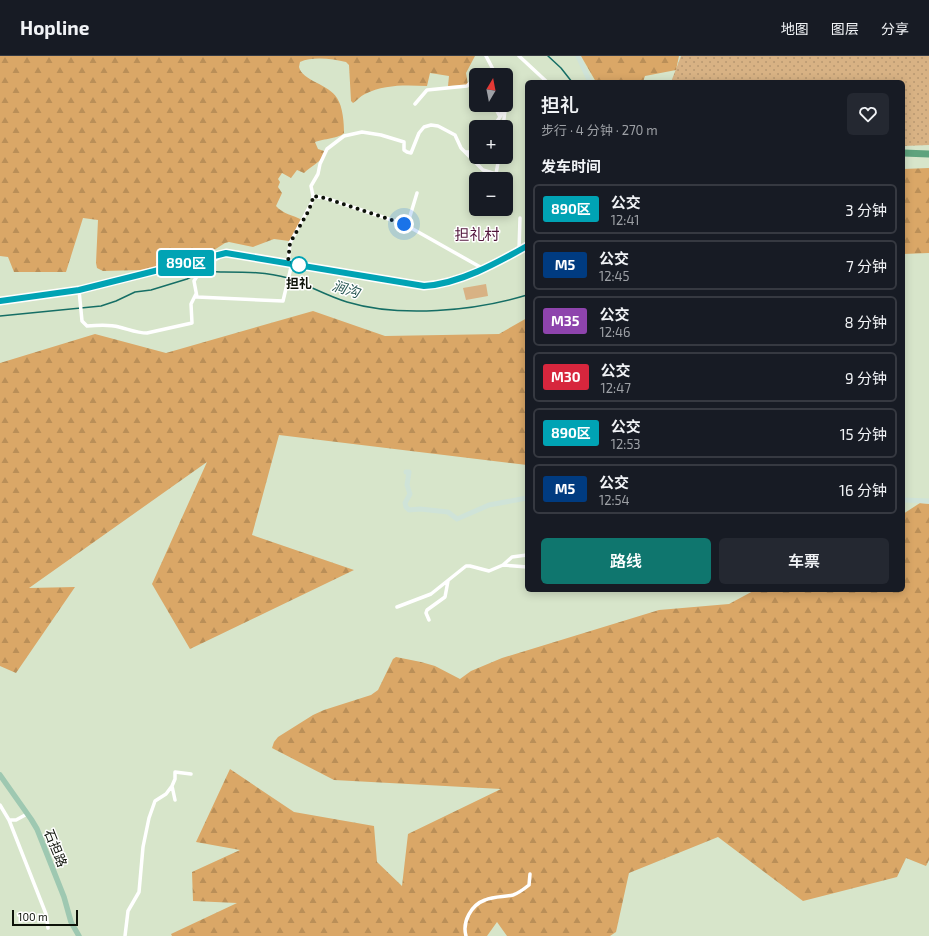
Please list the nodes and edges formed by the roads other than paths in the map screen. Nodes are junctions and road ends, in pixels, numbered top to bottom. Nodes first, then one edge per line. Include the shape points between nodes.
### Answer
1 (486, 56) edge
2 (519, 56) edge
3 (578, 56) edge
4 (492, 68) edge
5 (545, 80) edge
6 (589, 80) edge
7 (469, 84) edge
8 (415, 104) dead end
9 (498, 112) edge
10 (502, 112) edge
11 (500, 117) junction
12 (498, 120) edge
13 (465, 152) junction
14 (469, 152) edge
15 (905, 153) edge
16 (929, 154) edge
17 (469, 156) edge
18 (477, 164) edge
19 (498, 164) edge
20 (418, 193) dead end
21 (313, 196) junction
22 (520, 218) dead end
23 (407, 226) junction
24 (525, 247) edge
25 (519, 251) junction
26 (226, 253) junction
27 (290, 263) junction
28 (483, 269) junction
29 (79, 290) junction
30 (196, 294) junction
31 (0, 301) edge
32 (406, 472) dead end
33 (525, 498) edge
34 (905, 500) edge
35 (929, 501) edge
36 (525, 555) edge
37 (502, 565) junction
38 (525, 567) edge
39 (448, 581) junction
40 (397, 607) dead end
41 (429, 620) dead end
42 (191, 774) dead end
43 (0, 775) edge
44 (172, 786) junction
45 (175, 800) dead end
46 (0, 805) edge
47 (27, 814) junction
48 (9, 820) junction
49 (530, 874) dead end
50 (48, 928) dead end
51 (79, 936) edge
52 (125, 936) edge
53 (466, 936) edge

1 - 4 street
2 - 5 street
3 - 6 street
7 - 8 street via 427,90
9 - 11 street
10 - 11 street
11 - 12 street
13 - 14 street
13 - 17 street
13 - 21 street via 455,135 431,125 424,126 419,133 411,153 404,150 404,142 381,135 362,132 344,136 327,149 311,186
15 - 16 highway
18 - 19 street via 483,170 496,174
20 - 23 street
21 - 23 street
21 - 27 street via 308,212 290,243
22 - 25 street
23 - 28 street
24 - 25 highway
25 - 28 highway
26 - 27 highway
26 - 29 highway
26 - 30 street via 203,267 194,281
27 - 28 highway via 424,286 443,283
27 - 30 street via 283,301 197,297
29 - 30 street via 82,321 88,326 118,326 140,333 192,323 191,304
29 - 31 highway
32 - 33 street via 409,472 407,485 410,494 406,507 409,510 448,512 457,519 489,505
34 - 35 street
36 - 37 street via 512,557
37 - 38 street
37 - 39 street via 489,571 466,566
39 - 40 street via 431,594
39 - 41 street via 445,597 428,607
42 - 44 street via 175,772
43 - 47 main road, 石担路
44 - 45 street
44 - 52 street via 166,794 155,801 149,818 143,847 139,892 128,911
46 - 48 street
47 - 48 street via 16,820
47 - 51 main road, 石担路 via 37,829 71,922
48 - 50 street via 46,914
49 - 53 street via 529,885 522,891 485,900 474,906 465,926

